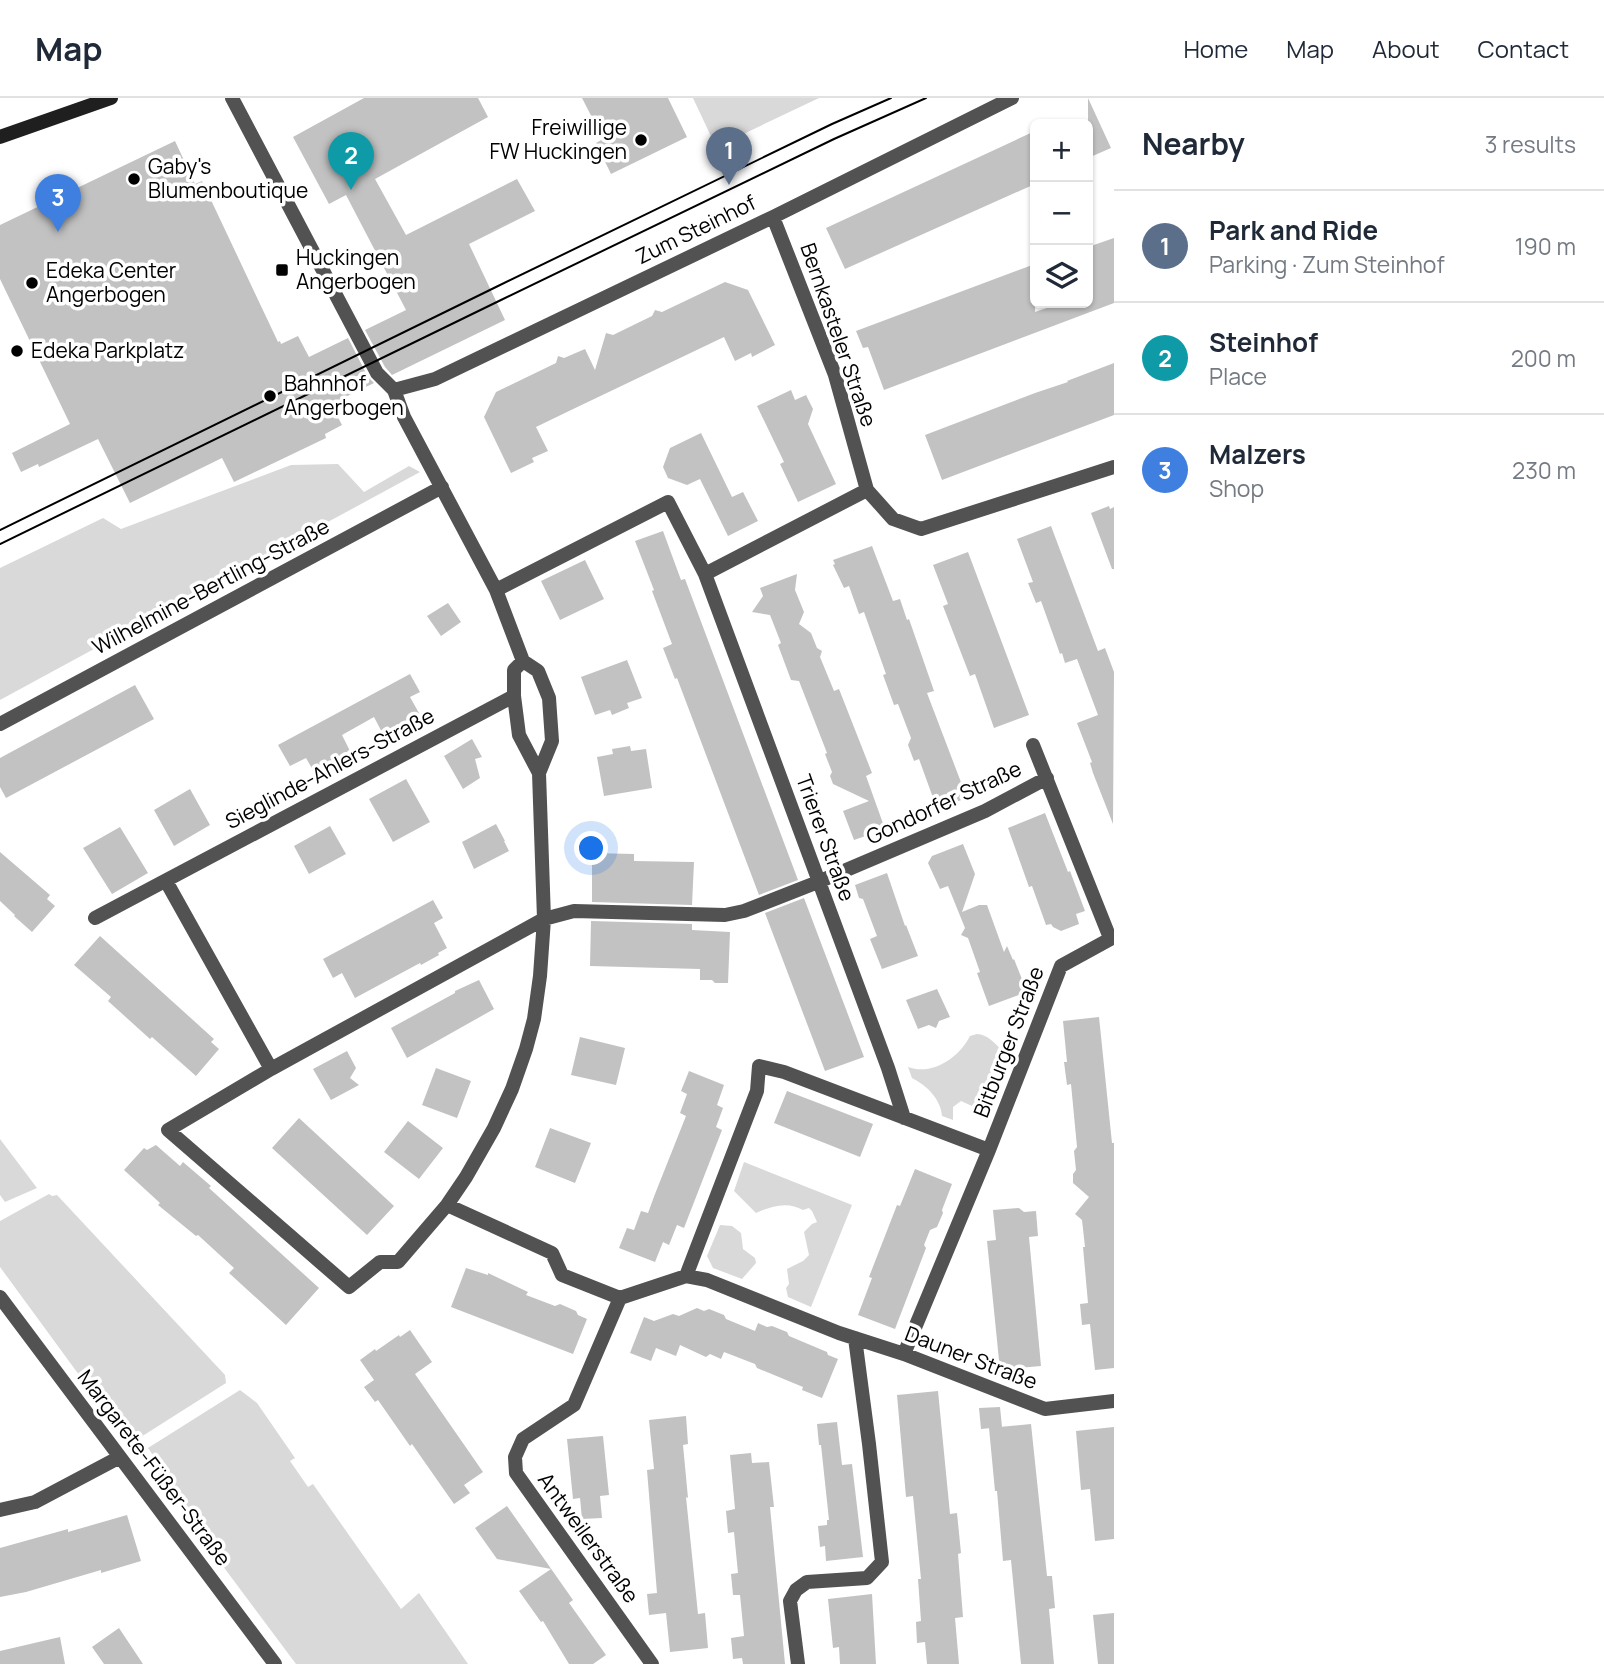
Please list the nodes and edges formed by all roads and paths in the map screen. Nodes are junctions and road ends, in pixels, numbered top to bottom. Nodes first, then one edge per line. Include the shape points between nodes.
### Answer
1 (111, 98) edge
2 (232, 98) edge
3 (1013, 98) edge
4 (0, 137) edge
5 (773, 217) junction
6 (394, 390) junction
7 (1114, 467) edge
8 (442, 487) junction
9 (867, 491) junction
10 (705, 574) junction
11 (496, 590) junction
12 (523, 661) junction
13 (514, 696) junction
14 (0, 724) edge
15 (1033, 746) dead end
16 (539, 773) junction
17 (1047, 778) junction
18 (166, 881) junction
19 (818, 882) junction
20 (95, 918) dead end
21 (544, 919) junction
22 (1112, 938) edge
23 (271, 1069) junction
24 (904, 1118) junction
25 (989, 1150) junction
26 (447, 1205) junction
27 (686, 1276) junction
28 (0, 1297) edge
29 (620, 1298) junction
30 (855, 1338) junction
31 (904, 1354) junction
32 (1114, 1401) edge
33 (120, 1457) junction
34 (0, 1510) edge
35 (275, 1664) edge
36 (652, 1664) edge
37 (798, 1664) edge

1 - 4 main road
2 - 6 street via 377,373
3 - 5 street, Zum Steinhof
5 - 6 street, Zum Steinhof via 435,379
5 - 9 street, Bernkasteler Straße via 835,375
6 - 8 street
7 - 9 street, Bernkasteler Straße via 921,529 893,519
8 - 11 street
8 - 14 street, Wilhelmine-Bertling-Straße
9 - 10 street
10 - 11 street, Trierer Straße via 668,502
10 - 19 street, Trierer Straße
11 - 12 street
12 - 13 street via 514,670
12 - 16 street via 538,671 549,698 552,741
13 - 16 street via 519,735
13 - 18 street, Sieglinde-Ahlers-Straße
15 - 17 street, Gondorfer Straße
16 - 21 street
17 - 19 street, Gondorfer Straße via 985,811
17 - 22 street, Gondorfer Straße
18 - 20 street, Sieglinde-Ahlers-Straße
18 - 23 street
19 - 21 street, Gondorfer Straße via 725,915 574,911
19 - 24 street, Trierer Straße
21 - 23 street
21 - 26 street via 540,976 526,1049 494,1128
22 - 25 street, Bitburger Straße via 1061,965
23 - 26 street via 168,1130 349,1287 380,1262 398,1262
24 - 25 street, Bitburger Straße
24 - 27 street, Bitburger Straße via 759,1066 757,1091
25 - 31 street, Bitburger Straße
26 - 29 street via 552,1253 562,1275
27 - 29 street
27 - 30 street, Dauner Straße
28 - 33 street, Margarete-Füßer-Straße
29 - 36 street, Antweilerstraße via 574,1405 523,1439 515,1457 516,1473
30 - 31 street, Dauner Straße
30 - 37 street via 882,1562 867,1578 807,1582 796,1590 790,1601
31 - 32 street, Dauner Straße via 1045,1409
33 - 34 street via 35,1502
33 - 35 street, Margarete-Füßer-Straße

